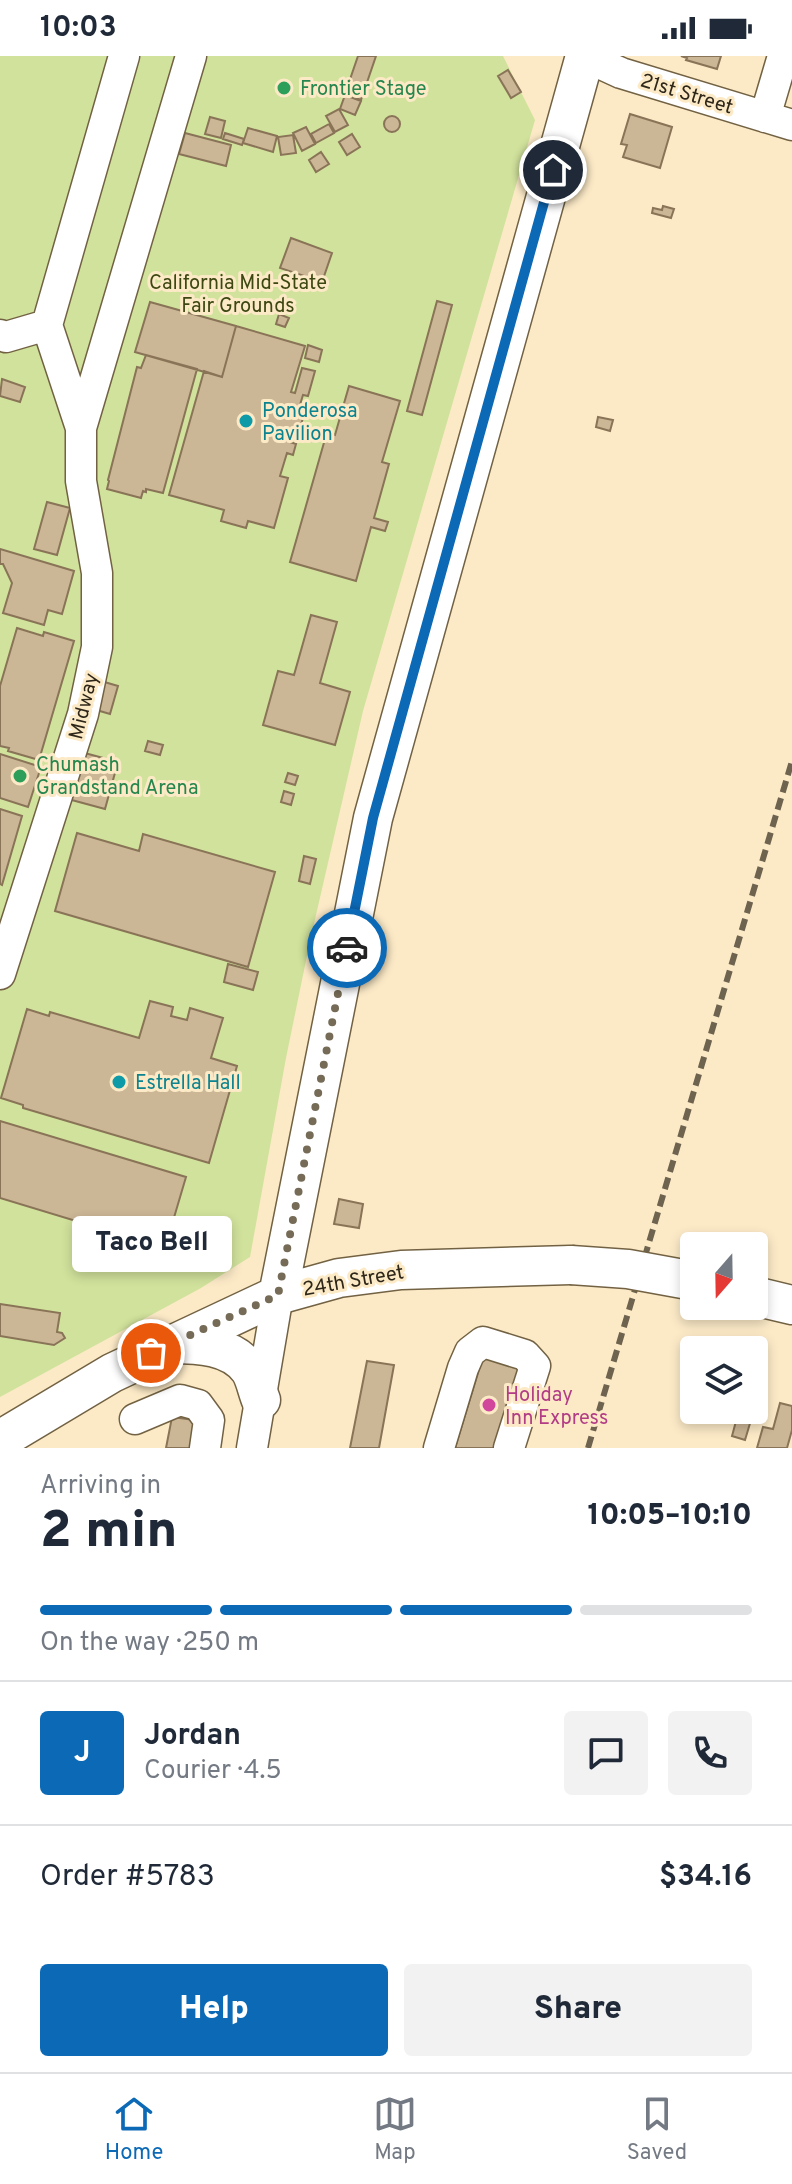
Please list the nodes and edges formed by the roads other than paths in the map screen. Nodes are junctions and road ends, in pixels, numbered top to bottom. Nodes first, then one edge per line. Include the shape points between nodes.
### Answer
1 (124, 56) edge
2 (191, 56) edge
3 (585, 56) edge
4 (783, 56) edge
5 (779, 121) edge
6 (47, 325) junction
7 (0, 335) edge
8 (81, 428) junction
9 (0, 974) edge
10 (680, 1278) edge
11 (278, 1295) junction
12 (768, 1299) edge
13 (792, 1305) edge
14 (171, 1344) junction
15 (261, 1400) junction
16 (135, 1419) dead end
17 (4, 1442) edge
18 (205, 1448) edge
19 (252, 1448) edge
20 (439, 1448) edge
21 (509, 1448) edge

1 - 6 street
2 - 8 street
3 - 5 street, 21st Street via 621,73
3 - 11 main road via 373,818
4 - 5 street
6 - 7 street
6 - 8 street
8 - 9 street, Midway via 81,481 97,573 97,647 83,714
10 - 11 main road, 24th Street, bridge via 571,1265 401,1270 339,1278
11 - 14 main road, 24th Street
11 - 15 street
12 - 13 main road
14 - 15 main road via 204,1344 229,1353 249,1370
14 - 17 main road, 24th Street via 112,1373
15 - 19 street
16 - 18 street via 180,1400 198,1405 209,1420
20 - 21 street via 463,1368 470,1352 483,1342 525,1355 535,1366

